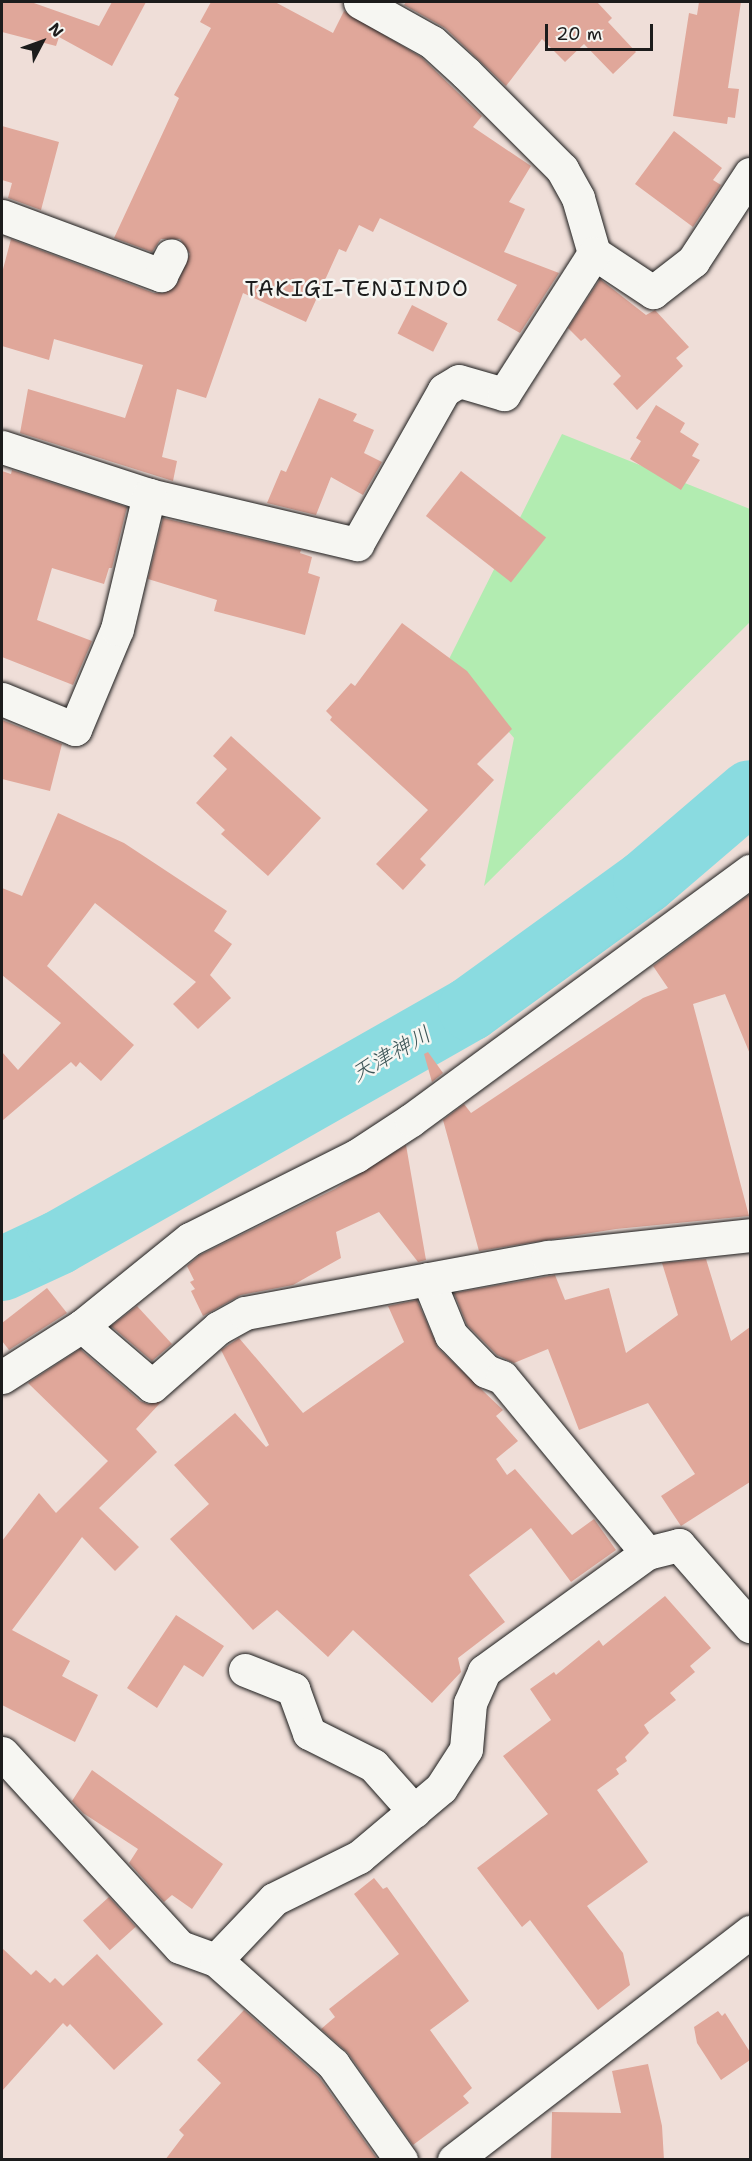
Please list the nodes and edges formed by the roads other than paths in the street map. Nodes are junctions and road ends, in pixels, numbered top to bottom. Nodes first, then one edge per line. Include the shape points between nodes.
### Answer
1 (360, 2) edge
2 (750, 174) edge
3 (2, 216) edge
4 (594, 253) junction
5 (171, 255) dead end
6 (2, 447) edge
7 (150, 495) junction
8 (2, 699) edge
9 (750, 871) edge
10 (750, 1235) edge
11 (428, 1279) junction
12 (82, 1326) junction
13 (2, 1377) edge
14 (647, 1553) junction
15 (750, 1626) edge
16 (244, 1670) dead end
17 (2, 1753) edge
18 (414, 1811) junction
19 (750, 1932) edge
20 (216, 1960) junction
21 (401, 2160) edge
22 (454, 2160) edge

1 - 4 street via 432,42 562,169 578,198
2 - 4 street via 693,261 653,292
3 - 5 street via 161,275
4 - 7 street via 504,394 459,381 444,390 357,544
6 - 7 street
7 - 8 street via 117,629 75,729
9 - 12 street via 411,1120 356,1156 190,1239
10 - 11 street via 559,1256
11 - 12 street via 245,1313 218,1328 152,1386
11 - 14 street via 451,1335 486,1371 502,1377
12 - 13 street
14 - 15 street via 679,1545
14 - 18 street via 484,1671 470,1703 466,1749 441,1788
16 - 18 street via 293,1689 309,1733 373,1765
17 - 20 street via 180,1947
18 - 20 street via 359,1857 274,1899
19 - 22 street
20 - 21 street via 333,2064

